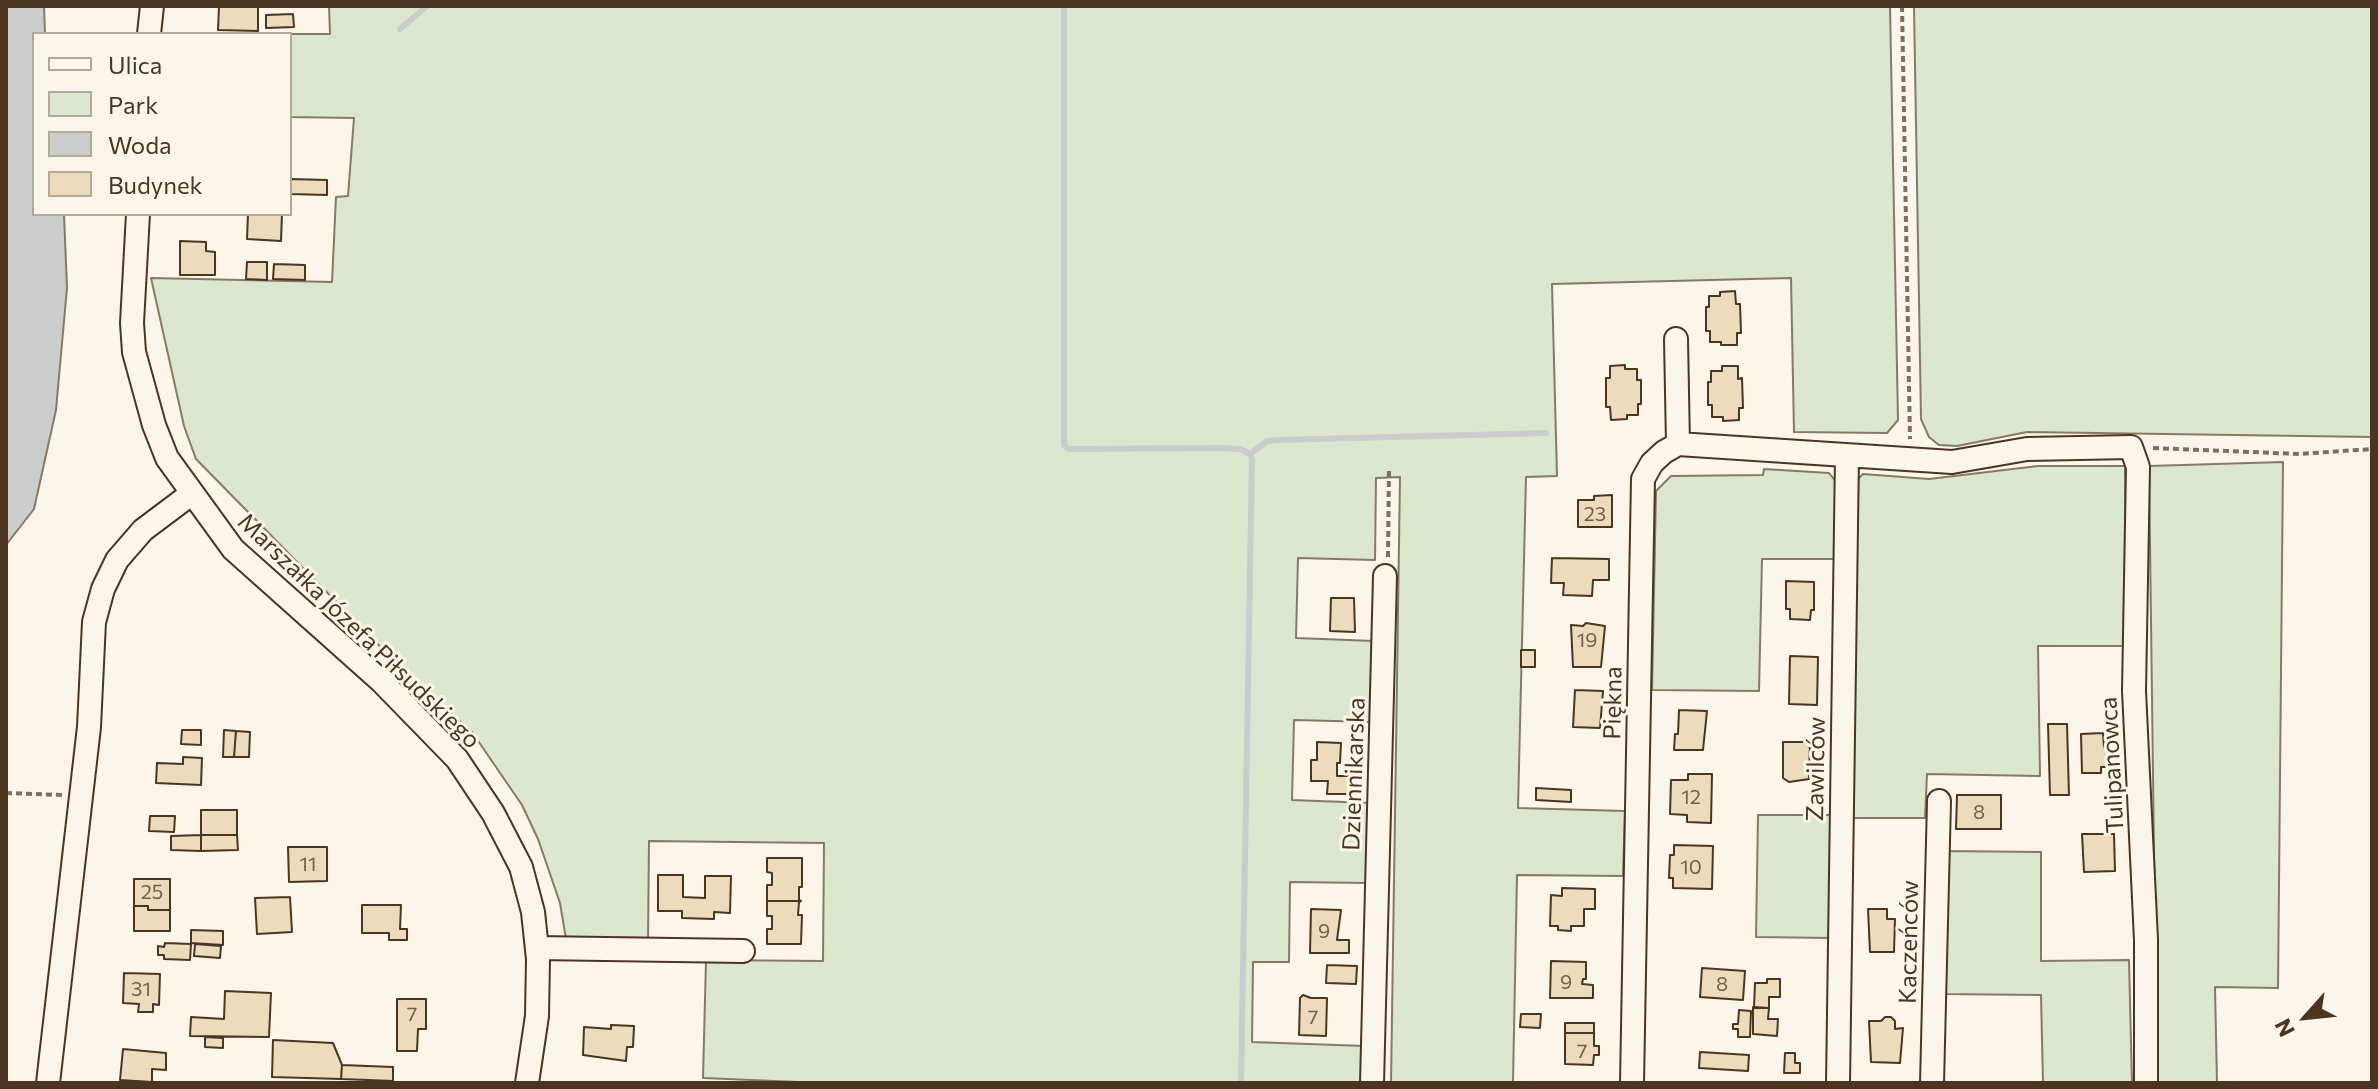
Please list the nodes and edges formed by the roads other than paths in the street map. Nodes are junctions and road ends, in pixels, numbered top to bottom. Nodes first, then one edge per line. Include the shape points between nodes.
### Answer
1 (152, 6) edge
2 (149, 32) edge
3 (138, 216) edge
4 (1676, 339) dead end
5 (1678, 444) junction
6 (1847, 456) junction
7 (191, 494) junction
8 (1385, 576) road end
9 (1939, 801) dead end
10 (537, 948) junction
11 (743, 951) dead end
12 (48, 1083) edge
13 (527, 1083) edge
14 (1372, 1083) edge
15 (1632, 1083) edge
16 (1838, 1083) edge
17 (1932, 1083) edge
18 (2146, 1083) edge

1 - 2 street
3 - 7 street, Marszałka Józefa Piłsudskiego via 134,352 167,458
4 - 5 street
5 - 6 street
5 - 15 street, Piękna via 1652,463 1643,479
6 - 16 street, Zawilców
6 - 18 street, Tulipanowca via 1952,462 2027,449 2131,447 2138,467 2134,691 2146,940
7 - 10 street, Marszałka Józefa Piłsudskiego via 233,549 381,681 457,759 521,867
7 - 12 street via 143,530 117,560 94,622 89,727
8 - 14 street, Dziennikarska
9 - 17 street, Kaczeńców
10 - 11 street
10 - 13 street, Marszałka Józefa Piłsudskiego via 537,1016

